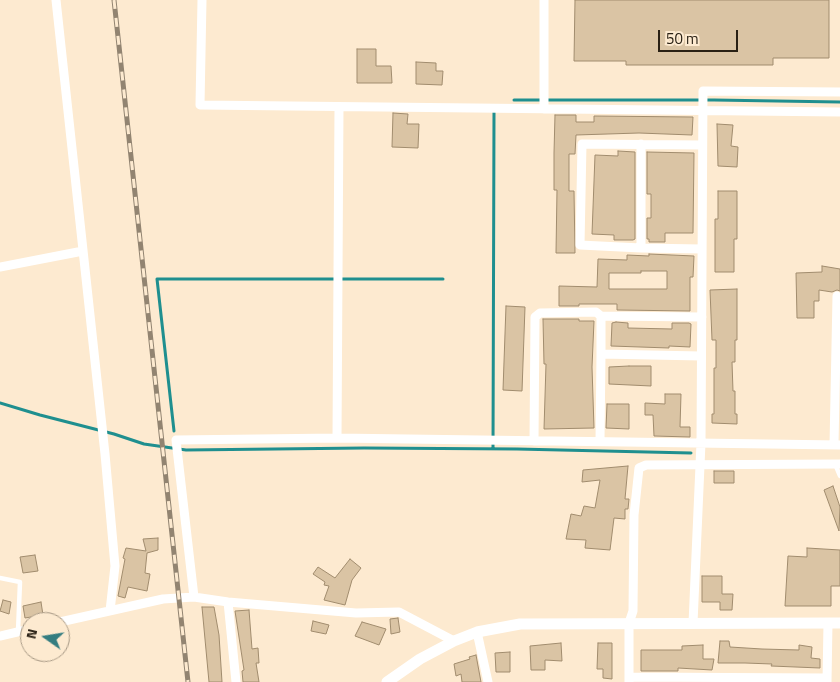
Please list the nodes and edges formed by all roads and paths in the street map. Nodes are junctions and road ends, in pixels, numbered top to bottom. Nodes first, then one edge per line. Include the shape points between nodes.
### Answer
1 (56, 0) edge
2 (202, 0) edge
3 (544, 0) edge
4 (840, 92) edge
5 (339, 107) junction
6 (544, 108) junction
7 (703, 110) junction
8 (840, 112) edge
9 (641, 144) junction
10 (702, 145) junction
11 (641, 248) junction
12 (702, 249) junction
13 (83, 251) junction
14 (0, 267) edge
15 (837, 296) dead end
16 (601, 316) junction
17 (702, 317) junction
18 (601, 354) junction
19 (702, 356) junction
20 (337, 438) junction
21 (534, 440) junction
22 (600, 442) junction
23 (701, 443) junction
24 (837, 445) edge
25 (700, 464) junction
26 (838, 464) edge
27 (840, 476) edge
28 (0, 578) edge
29 (194, 596) junction
30 (228, 602) junction
31 (110, 611) junction
32 (70, 620) edge
33 (629, 623) junction
34 (693, 623) junction
35 (834, 623) edge
36 (18, 632) joint
37 (477, 632) junction
38 (0, 636) edge
39 (454, 641) junction
40 (629, 679) edge
41 (693, 680) edge
42 (759, 680) edge
43 (827, 680) edge
44 (236, 682) edge
45 (387, 682) edge
46 (488, 682) edge

1 - 13 street
2 - 5 street via 200,105
3 - 6 street
4 - 7 street via 703,91
5 - 6 street
5 - 20 street
6 - 7 street
7 - 8 street
7 - 10 street
9 - 10 street
9 - 11 street
9 - 11 street via 582,144 580,245
10 - 12 street
11 - 12 street
12 - 17 street
13 - 14 street
13 - 31 street via 115,566
15 - 24 street
16 - 17 street
16 - 18 street
16 - 21 street via 596,312 540,313 535,317
17 - 19 street
18 - 19 street
18 - 22 street
19 - 23 street
20 - 21 street
20 - 29 street via 176,440
21 - 22 street
22 - 23 street
23 - 24 street
23 - 25 street
25 - 26 street
25 - 33 street via 646,465 639,468 634,515 633,611
25 - 34 street
26 - 27 lane
28 - 36 lane via 20,582
29 - 30 street
29 - 31 street
30 - 39 street via 356,613 399,612
30 - 44 street
31 - 32 street
33 - 34 street
33 - 37 street via 520,624
33 - 40 street
34 - 35 street
35 - 43 street
36 - 38 street
37 - 39 street
37 - 46 street
39 - 45 street via 420,658
40 - 41 street
41 - 42 street
42 - 43 street

